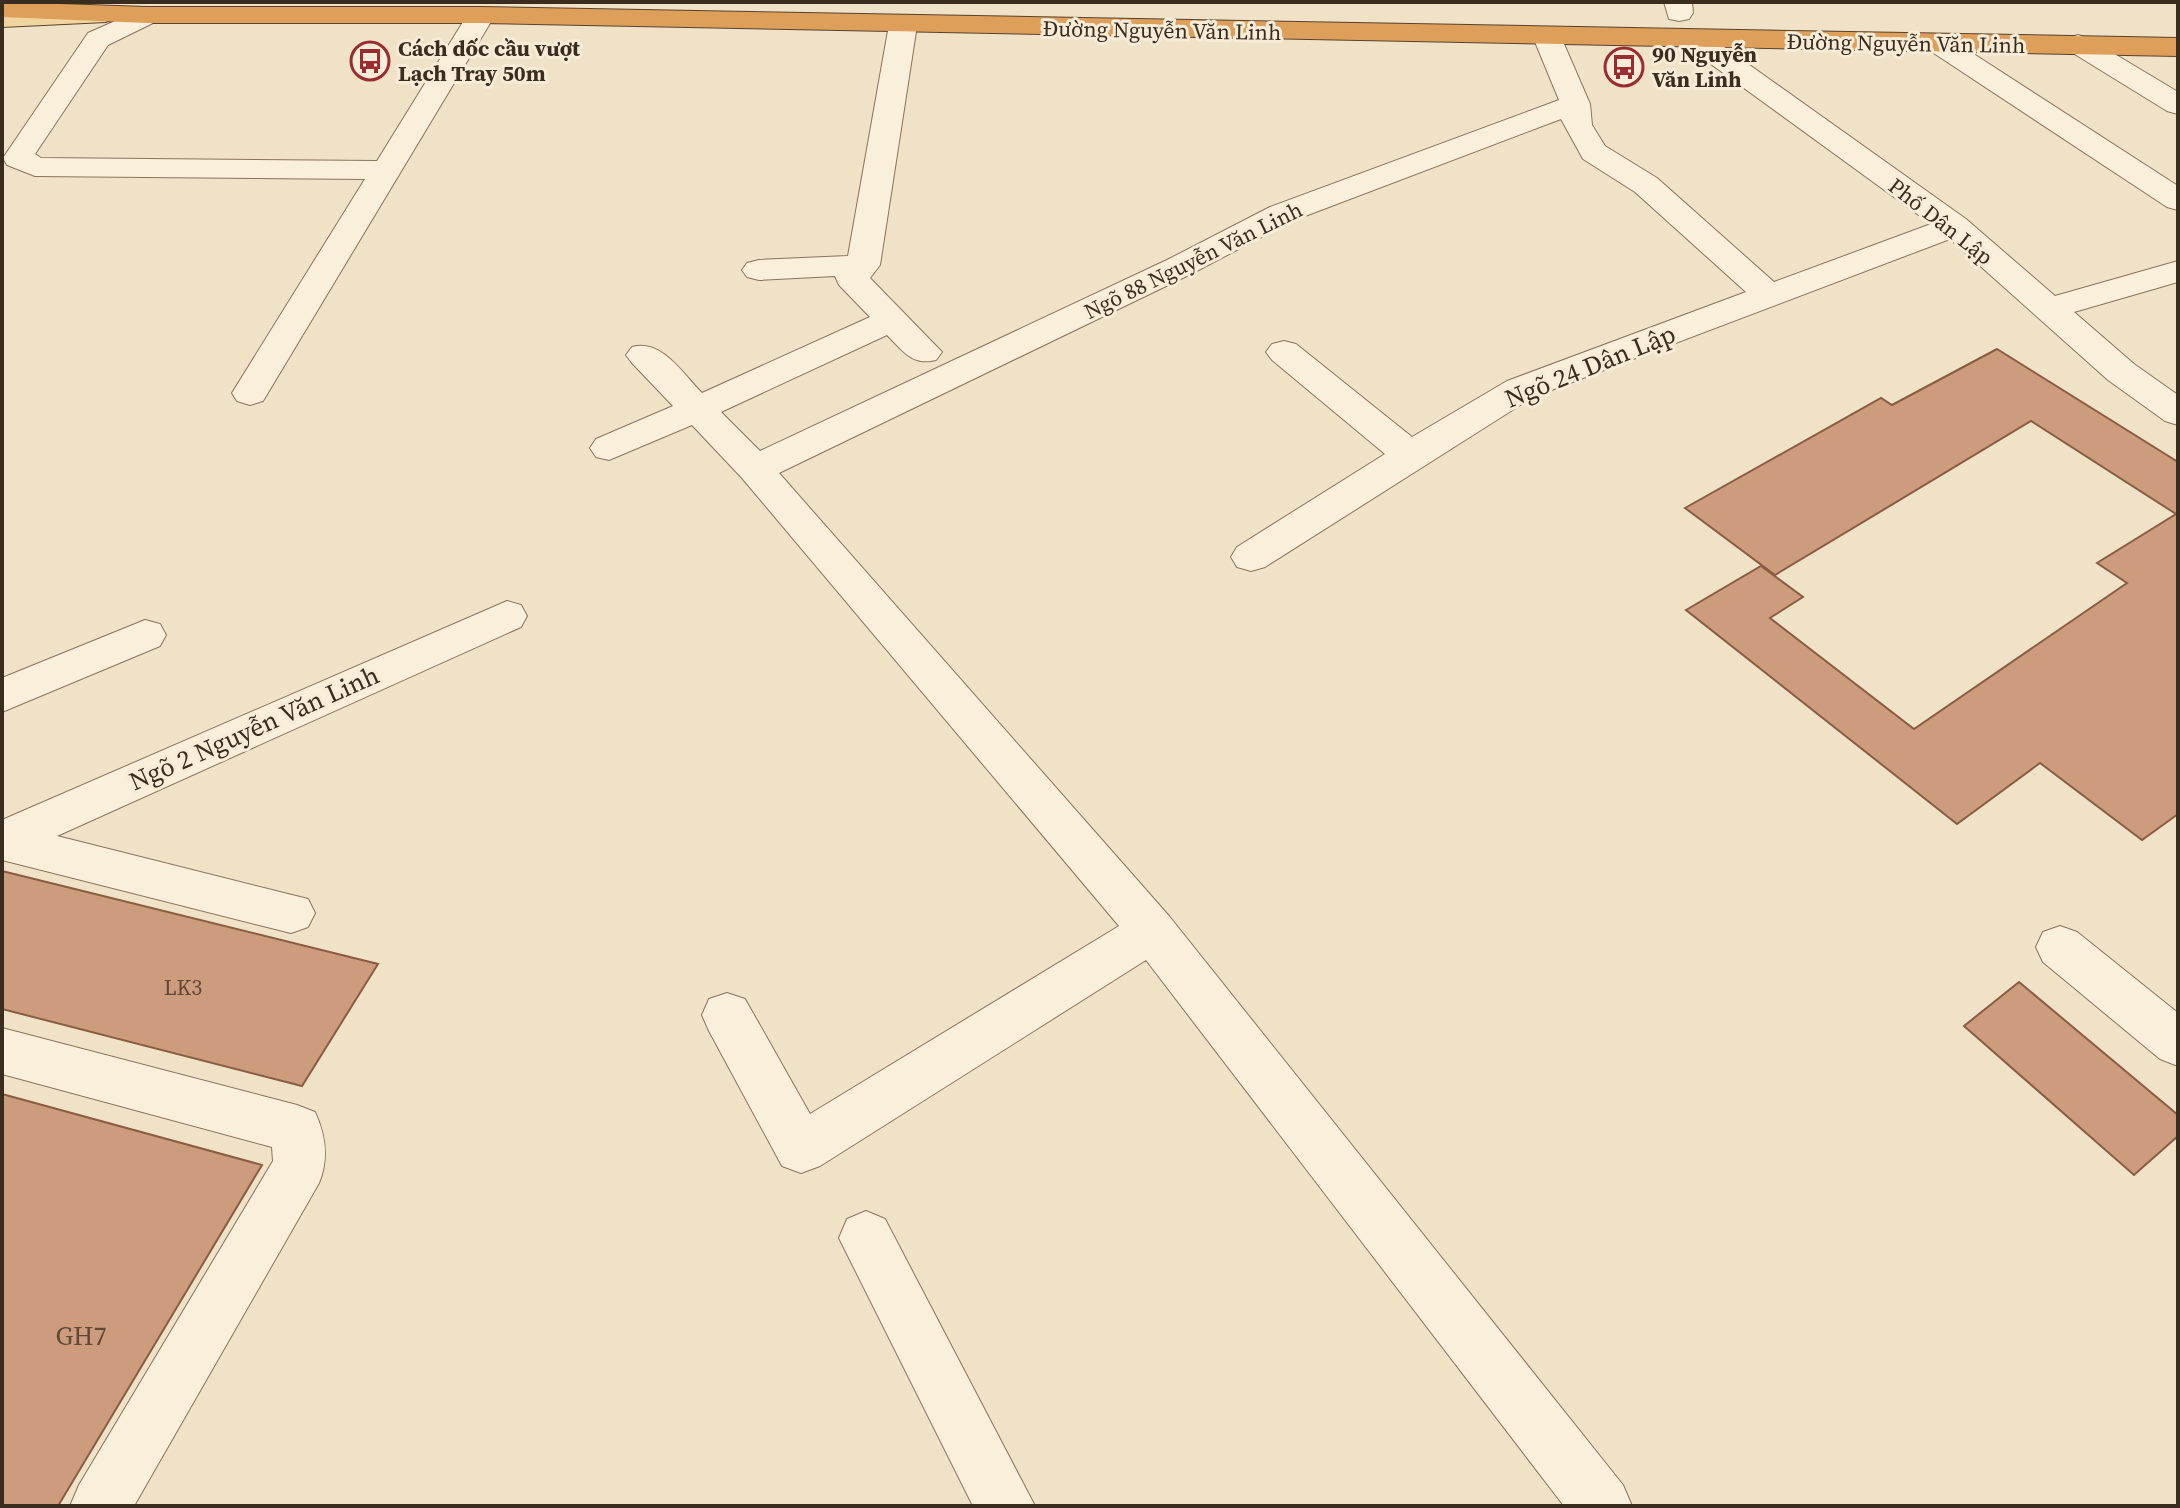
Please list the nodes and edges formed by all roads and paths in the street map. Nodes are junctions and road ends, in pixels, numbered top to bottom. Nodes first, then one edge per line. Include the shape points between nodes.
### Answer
1 (1099, 2) edge
2 (2, 9) edge
3 (147, 15) junction
4 (481, 15) junction
5 (1684, 18) edge
6 (2, 19) edge
7 (903, 25) junction
8 (2178, 25) edge
9 (1547, 37) junction
10 (1939, 44) junction
11 (2078, 44) junction
12 (2178, 47) edge
13 (1575, 104) junction
14 (2178, 105) edge
15 (386, 170) junction
16 (2178, 200) edge
17 (1955, 226) junction
18 (863, 265) junction
19 (759, 270) dead end
20 (2178, 271) edge
21 (1770, 296) junction
22 (2047, 309) junction
23 (891, 320) junction
24 (924, 352) dead end
25 (1284, 352) dead end
26 (644, 355) dead end
27 (250, 393) dead end
28 (697, 409) junction
29 (2178, 413) edge
30 (609, 448) dead end
31 (1410, 455) junction
32 (755, 469) junction
33 (1251, 557) dead end
34 (507, 616) dead end
35 (145, 635) dead end
36 (2, 696) edge
37 (2, 840) edge
38 (291, 913) dead end
39 (1152, 931) junction
40 (2060, 947) dead end
41 (727, 1015) dead end
42 (2175, 1036) edge
43 (2, 1051) edge
44 (866, 1238) dead end
45 (100, 1506) edge
46 (1005, 1506) edge
47 (1602, 1506) edge

1 - 5 highway, Đường Nguyễn Văn Linh
2 - 3 highway, Đường Nguyễn Văn Linh
3 - 4 highway, Đường Nguyễn Văn Linh
3 - 6 main road, Đường Nguyễn Văn Linh
3 - 15 street via 98,39 21,150 22,163
4 - 7 highway, Đường Nguyễn Văn Linh
4 - 15 street
5 - 8 highway, Đường Nguyễn Văn Linh
5 - 9 highway, Đường Nguyễn Văn Linh
5 - 10 highway, Đường Nguyễn Văn Linh
5 - 17 street, Phố Dân Lập
7 - 9 highway, Đường Nguyễn Văn Linh
7 - 18 street
9 - 13 street
10 - 11 highway, Đường Nguyễn Văn Linh
10 - 16 street
11 - 12 highway, Đường Nguyễn Văn Linh
11 - 14 street
13 - 21 street via 1577,125 1594,152 1646,185
13 - 32 street, Ngõ 88 Nguyễn Văn Linh via 1281,214
15 - 27 street
17 - 21 street, Ngõ 24 Dân Lập
17 - 22 street, Phố Dân Lập
18 - 19 street
18 - 23 street via 851,278
20 - 22 street
21 - 31 street, Ngõ 24 Dân Lập via 1520,389
22 - 29 street, Phố Dân Lập
23 - 24 street
23 - 28 street
25 - 31 street
26 - 28 street
28 - 30 street
28 - 32 street
31 - 33 street, Ngõ 24 Dân Lập
32 - 39 street
34 - 37 street, Ngõ 2 Nguyễn Văn Linh
35 - 36 street
37 - 38 street
39 - 41 street via 801,1148
39 - 47 street
40 - 42 street
43 - 45 street via 297,1129 300,1165
44 - 46 street

